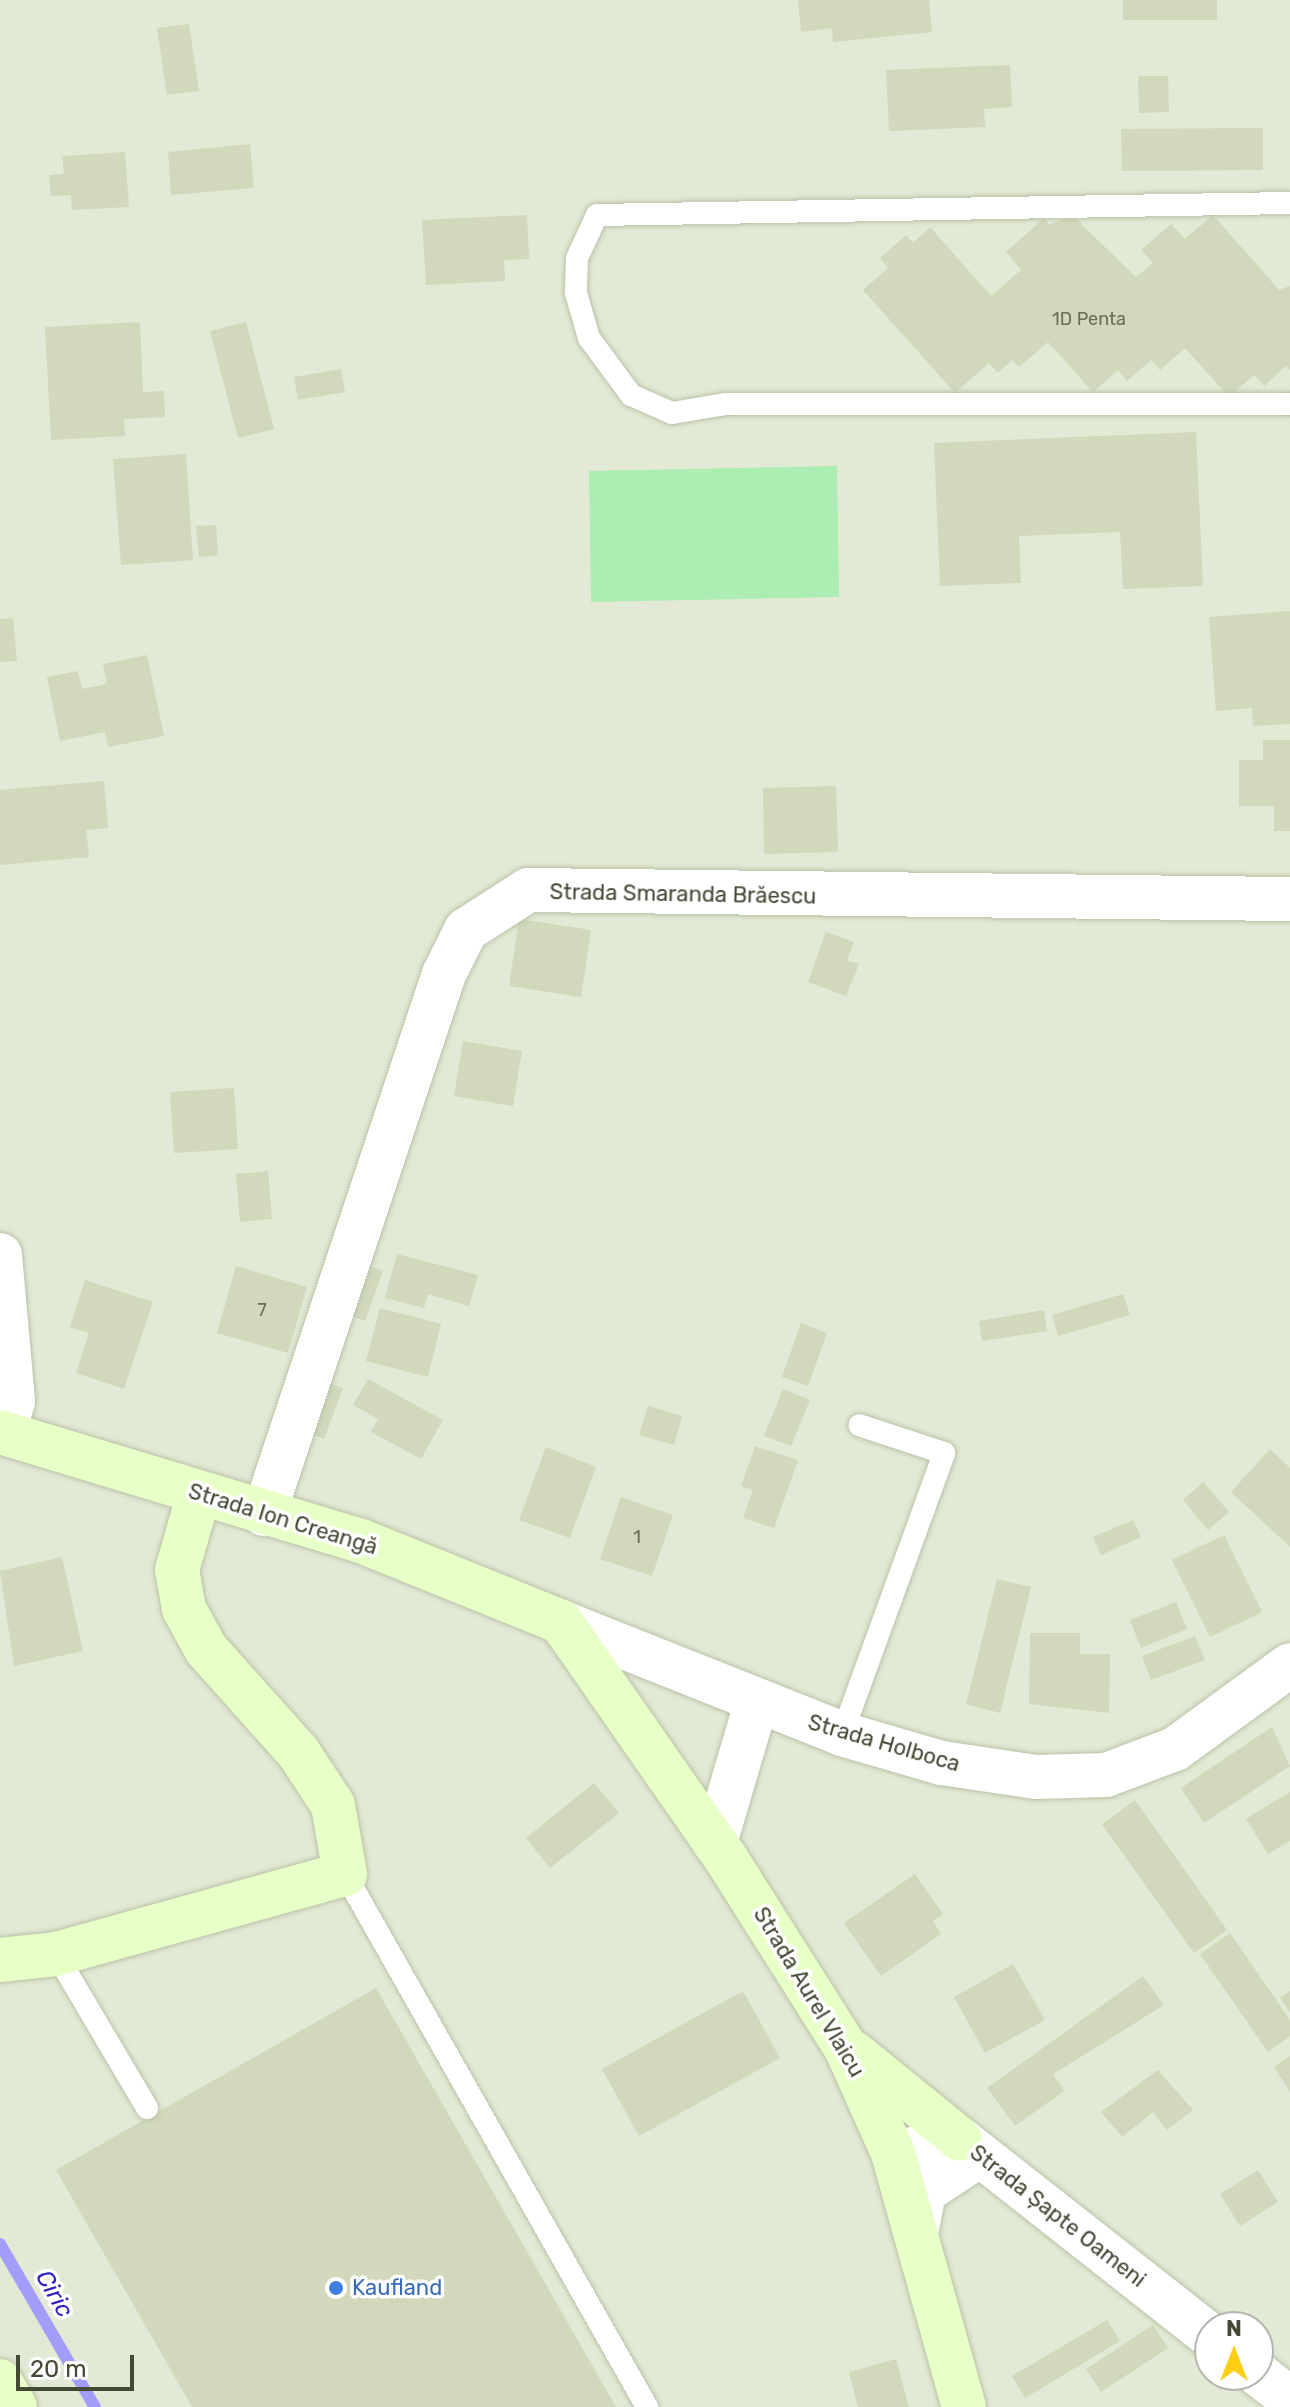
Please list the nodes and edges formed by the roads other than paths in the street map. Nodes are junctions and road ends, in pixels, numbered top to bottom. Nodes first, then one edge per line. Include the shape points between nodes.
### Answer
1 (1290, 203) edge
2 (1290, 404) edge
3 (1290, 899) edge
4 (0, 1255) edge
5 (859, 1425) dead end
6 (2, 1432) edge
7 (199, 1494) junction
8 (264, 1514) junction
9 (561, 1622) junction
10 (1290, 1665) edge
11 (756, 1704) junction
12 (842, 1734) junction
13 (715, 1843) junction
14 (345, 1874) junction
15 (56, 1954) junction
16 (0, 1960) edge
17 (846, 2048) junction
18 (147, 2108) dead end
19 (970, 2147) junction
20 (893, 2153) junction
21 (916, 2234) junction
22 (1194, 2323) edge
23 (0, 2381) edge
24 (1274, 2386) edge
25 (1290, 2399) edge
26 (15, 2407) edge
27 (647, 2407) edge
28 (964, 2407) edge

1 - 2 lane via 597,215 577,258 576,293 589,338 631,395 672,413 726,404
3 - 8 street, Strada Smaranda Brăescu via 615,897 528,890 466,930 444,974
4 - 6 street via 13,1401
5 - 12 lane via 944,1453
6 - 7 street, Strada Ion Creangă
7 - 8 street, Strada Ion Creangă
7 - 14 street via 177,1570 184,1609 206,1649 298,1752 333,1805
8 - 9 street, Strada Ion Creangă via 449,1573
9 - 11 street, Strada Holboca
9 - 13 street, Strada Aurel Vlaicu
10 - 12 street, Strada Holboca via 1175,1749 1106,1775 1036,1777 942,1763
11 - 12 street, Strada Holboca
11 - 13 street
13 - 17 street, Strada Aurel Vlaicu
14 - 15 street
14 - 27 lane
15 - 16 street
15 - 18 lane
17 - 19 street
17 - 20 street, Strada Aurel Vlaicu
19 - 20 street, Strada Șapte Oameni
19 - 21 street via 924,2192
19 - 22 street, Strada Șapte Oameni
20 - 21 street, Strada Aurel Vlaicu
21 - 28 street, Strada Aurel Vlaicu
23 - 26 street
24 - 25 street

